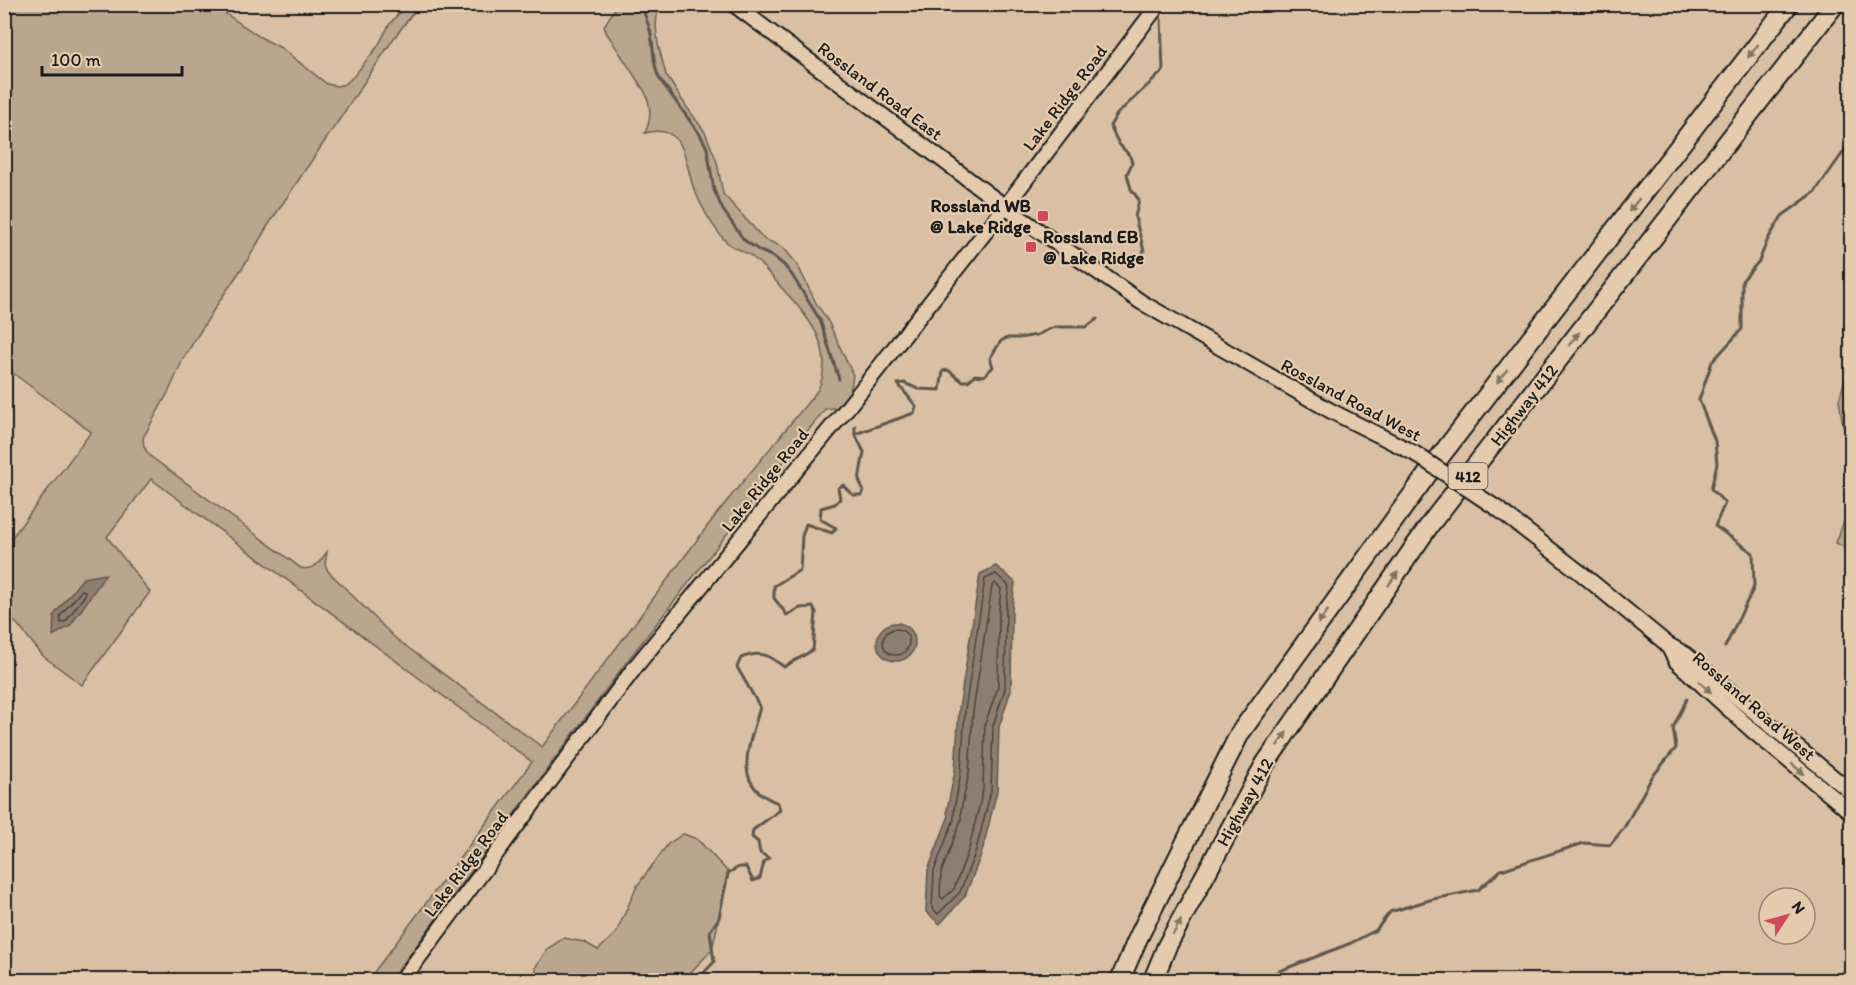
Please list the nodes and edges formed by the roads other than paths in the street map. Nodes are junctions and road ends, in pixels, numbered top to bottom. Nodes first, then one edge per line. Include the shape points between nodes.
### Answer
1 (733, 4) edge
2 (1159, 4) edge
3 (1789, 4) edge
4 (1835, 4) edge
5 (1005, 207) junction
6 (1667, 644) junction
7 (1851, 793) edge
8 (1851, 813) edge
9 (1851, 973) edge
10 (402, 981) edge
11 (1120, 981) edge
12 (1153, 981) edge
13 (1846, 981) edge

1 - 5 main road, Rossland Road East
2 - 5 main road, Lake Ridge Road
3 -> 11 highway, Highway 412 / 412 via 1442,454 1240,733
12 -> 4 highway, Highway 412 / 412 via 1167,946 1265,764 1425,533
5 - 6 main road, Rossland Road West, bridge via 1141,302 1331,411 1414,453 1498,509
5 - 10 main road, Lake Ridge Road via 636,666
6 - 7 main road, Rossland Road West via 1685,654
6 -> 8 main road, Rossland Road West via 1676,661
9 - 13 street

